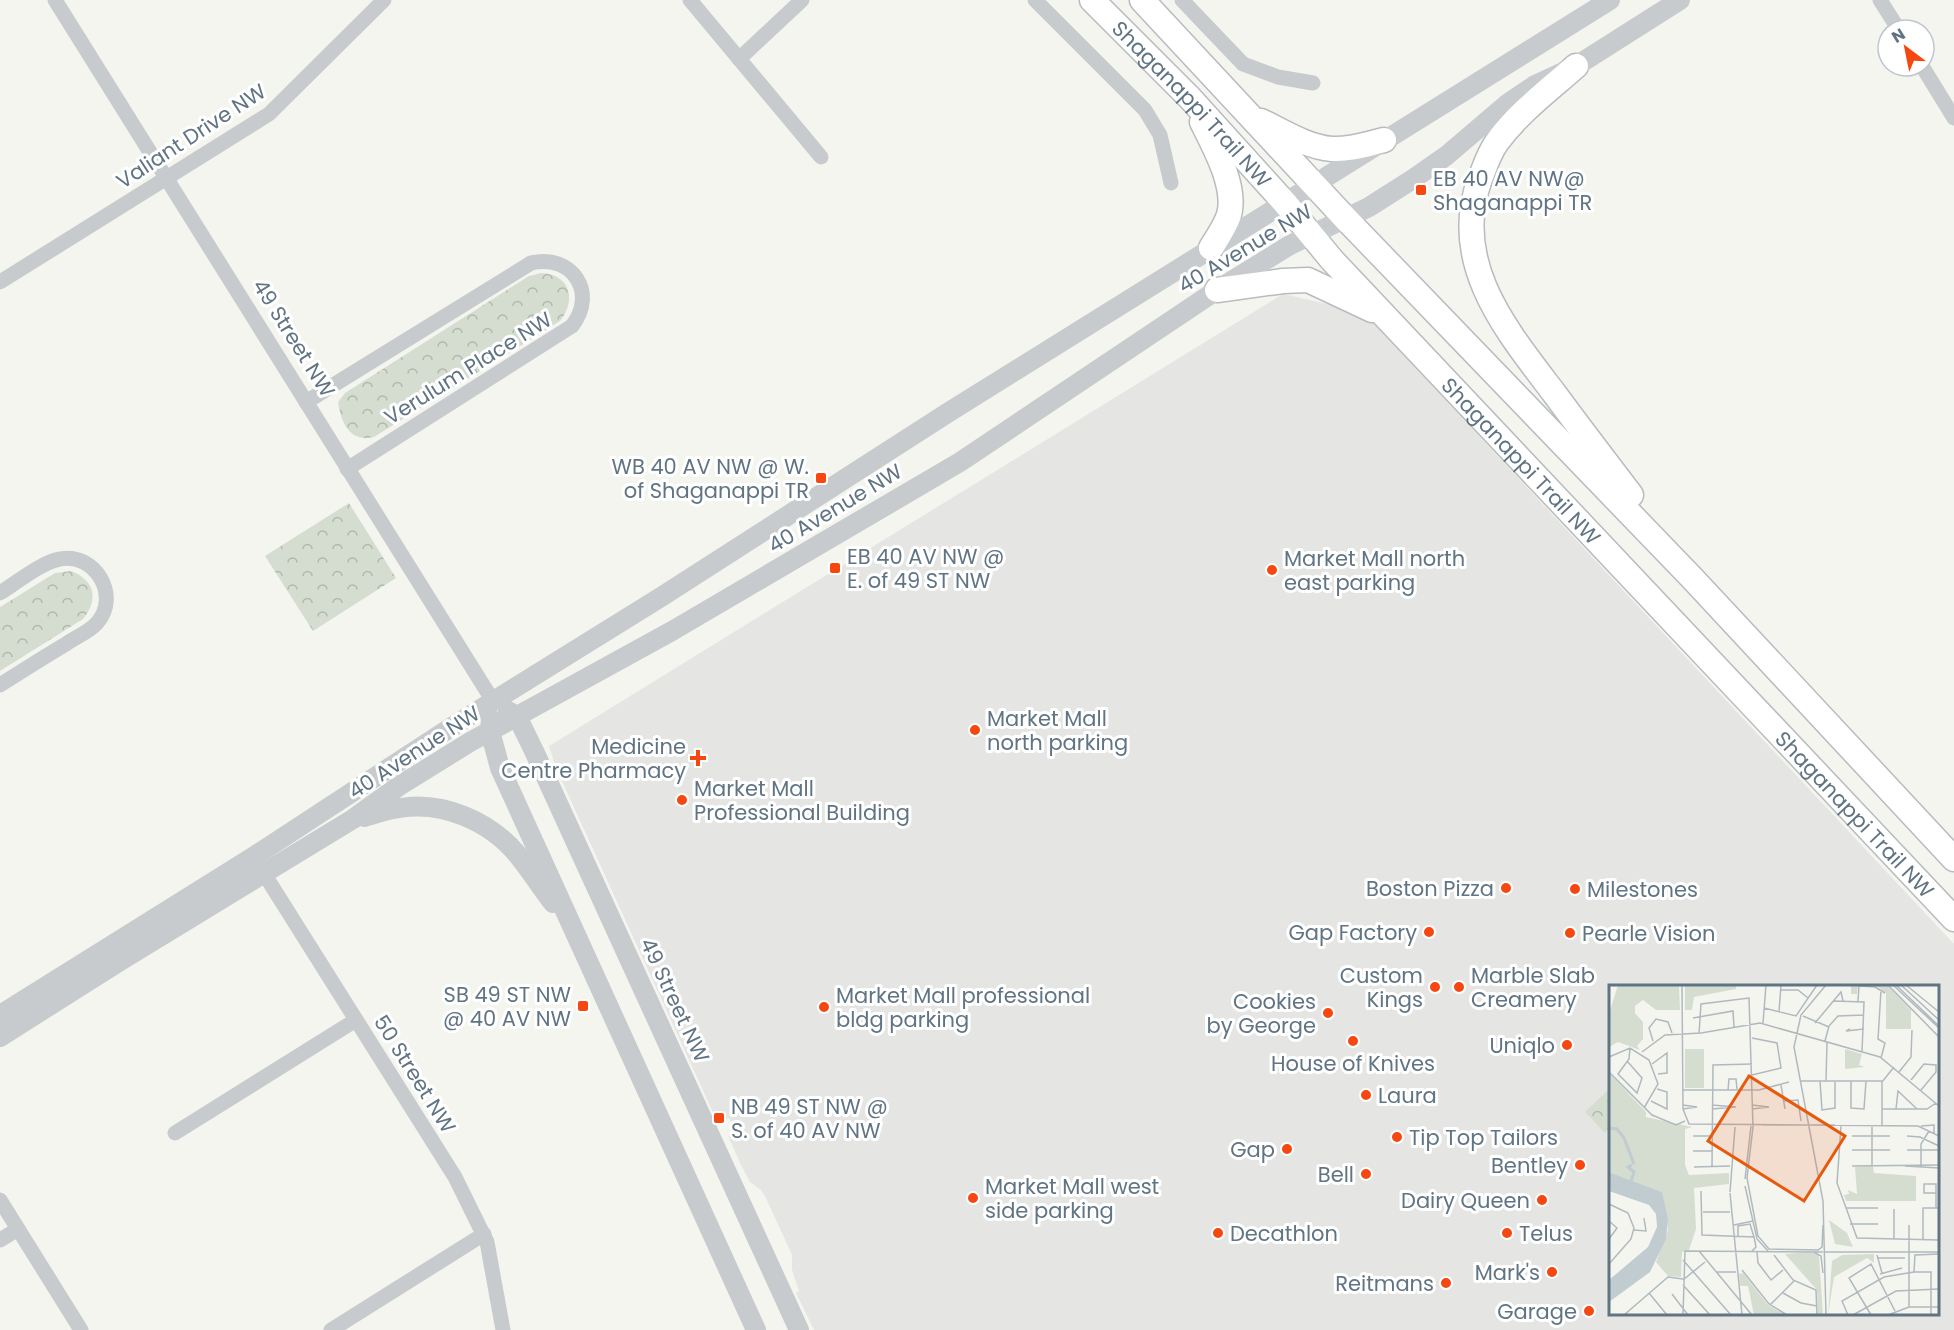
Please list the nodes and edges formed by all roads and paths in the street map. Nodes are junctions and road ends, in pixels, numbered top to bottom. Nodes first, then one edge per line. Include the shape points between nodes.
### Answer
1 (55, 0) edge
2 (384, 0) edge
3 (690, 0) edge
4 (802, 0) edge
5 (1035, 0) edge
6 (1092, 0) edge
7 (1142, 0) edge
8 (1182, 0) edge
9 (1610, 0) edge
10 (1680, 0) edge
11 (1880, 0) edge
12 (1891, 18) edge
13 (740, 59) junction
14 (1576, 66) junction
15 (1929, 78) edge
16 (1313, 83) dead end
17 (1190, 98) junction
18 (1252, 117) junction
19 (1954, 118) edge
20 (1384, 140) junction
21 (821, 157) dead end
22 (166, 178) junction
23 (1171, 183) dead end
24 (1315, 184) junction
25 (1285, 203) junction
26 (1345, 218) junction
27 (1311, 234) junction
28 (1211, 248) junction
29 (0, 282) edge
30 (1217, 290) junction
31 (1383, 315) junction
32 (306, 402) junction
33 (348, 469) junction
34 (1693, 579) junction
35 (0, 593) edge
36 (0, 685) edge
37 (493, 701) junction
38 (517, 716) junction
39 (489, 731) junction
40 (353, 819) junction
41 (1954, 859) edge
42 (259, 865) junction
43 (1954, 919) edge
44 (578, 938) junction
45 (0, 1015) edge
46 (356, 1020) junction
47 (0, 1037) edge
48 (175, 1132) dead end
49 (0, 1200) edge
50 (18, 1229) junction
51 (484, 1234) junction
52 (0, 1240) edge
53 (81, 1330) edge
54 (331, 1330) edge
55 (503, 1330) edge
56 (756, 1330) edge
57 (799, 1330) edge

1 - 22 street, 49 Street NW
2 - 22 street, Valiant Drive NW via 269,114
3 - 13 street
4 - 13 street
5 - 23 street via 1145,110 1160,135
6 - 17 main road, Shaganappi Trail NW
7 - 18 main road, Shaganappi Trail NW
8 - 16 street via 1243,64 1278,77
9 - 20 street, 40 Avenue NW
10 - 14 street, 40 Avenue NW
11 - 12 street
13 - 21 street
14 - 26 street, 40 Avenue NW via 1535,85 1438,162 1370,207
14 - 34 main road via 1516,118 1496,144 1476,189 1473,248 1483,286 1506,329
15 - 19 street
17 - 25 main road, Shaganappi Trail NW
17 - 28 main road via 1220,162 1230,196 1229,214
18 - 20 main road via 1318,147 1350,148
18 - 24 main road, Shaganappi Trail NW
20 - 24 street, 40 Avenue NW
22 - 29 street, Valiant Drive NW
22 - 32 street, 49 Street NW
24 - 25 street, 40 Avenue NW
24 - 26 main road, Shaganappi Trail NW
25 - 27 main road, Shaganappi Trail NW
25 - 28 street, 40 Avenue NW
26 - 27 street, 40 Avenue NW
26 - 34 main road, Shaganappi Trail NW
27 - 30 street, 40 Avenue NW
27 - 31 main road, Shaganappi Trail NW
28 - 37 street, 40 Avenue NW
30 - 31 main road via 1308,280
30 - 38 street, 40 Avenue NW via 960,462 672,631
31 - 43 main road, Shaganappi Trail NW
32 - 33 street, 49 Street NW
32 - 33 street, Verulum Place NW via 531,263 541,260 560,264 576,276 583,302 578,319 565,332
33 - 37 street, 49 Street NW
34 - 41 main road, Shaganappi Trail NW
35 - 36 street via 51,561 70,558 95,570 106,596 103,614 91,628
37 - 38 street, 49 Street NW
37 - 39 street
37 - 42 street, 40 Avenue NW
38 - 39 street, 40 Avenue NW
38 - 57 street, 49 Street NW
39 - 40 street, 40 Avenue NW
39 - 44 street via 500,768
40 - 42 street, 40 Avenue NW
40 - 44 street via 401,807 422,807 439,808 480,823 516,853
42 - 45 street, 40 Avenue NW
42 - 46 street, 50 Street NW
42 - 47 street, 40 Avenue NW
44 - 56 street
46 - 48 street
46 - 51 street, 50 Street NW via 454,1177
49 - 50 street
50 - 52 street
50 - 53 street
51 - 54 street
51 - 55 street, 50 Street NW

